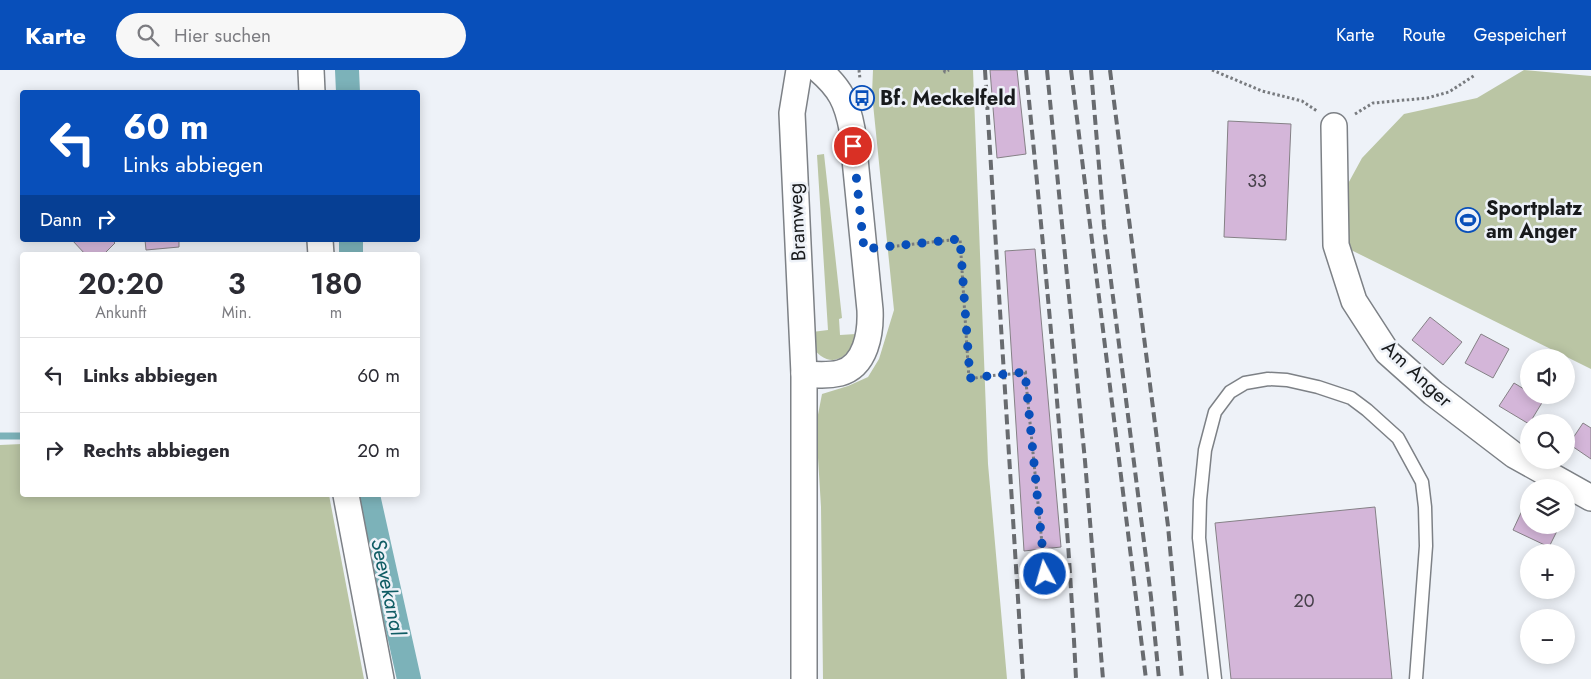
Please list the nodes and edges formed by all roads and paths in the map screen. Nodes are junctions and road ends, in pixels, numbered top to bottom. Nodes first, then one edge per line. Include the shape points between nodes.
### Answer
1 (311, 70) edge
2 (799, 70) edge
3 (819, 70) edge
4 (944, 70) edge
5 (949, 70) edge
6 (1212, 70) edge
7 (1475, 75) dead end
8 (312, 90) edge
9 (1302, 101) dead end
10 (1334, 126) joint
11 (864, 249) junction
12 (804, 374) junction
13 (346, 497) edge
14 (1591, 498) edge
15 (1062, 573) dead end
16 (1026, 574) dead end
17 (1045, 574) junction
18 (381, 679) edge
19 (804, 679) edge
20 (1215, 679) edge
21 (1416, 679) edge

1 - 8 street
2 - 12 street, Bramweg via 792,113
3 - 11 street via 837,88 848,110
4 - 5 path
6 - 9 path via 1262,91
7 - 10 path via 1449,92 1427,98 1373,103
10 - 14 street, Am Anger via 1336,245 1354,301 1387,352 1433,393 1514,455
11 - 12 street via 871,327 865,349 850,368 840,373
11 - 17 path, bridge via 960,239 970,378 1026,372
12 - 19 street, Bramweg
13 - 18 street
15 - 17 path
16 - 17 path
20 - 21 lane via 1199,538 1205,450 1215,412 1230,392 1246,383 1268,378 1318,387 1351,398 1398,438 1422,482 1426,546

